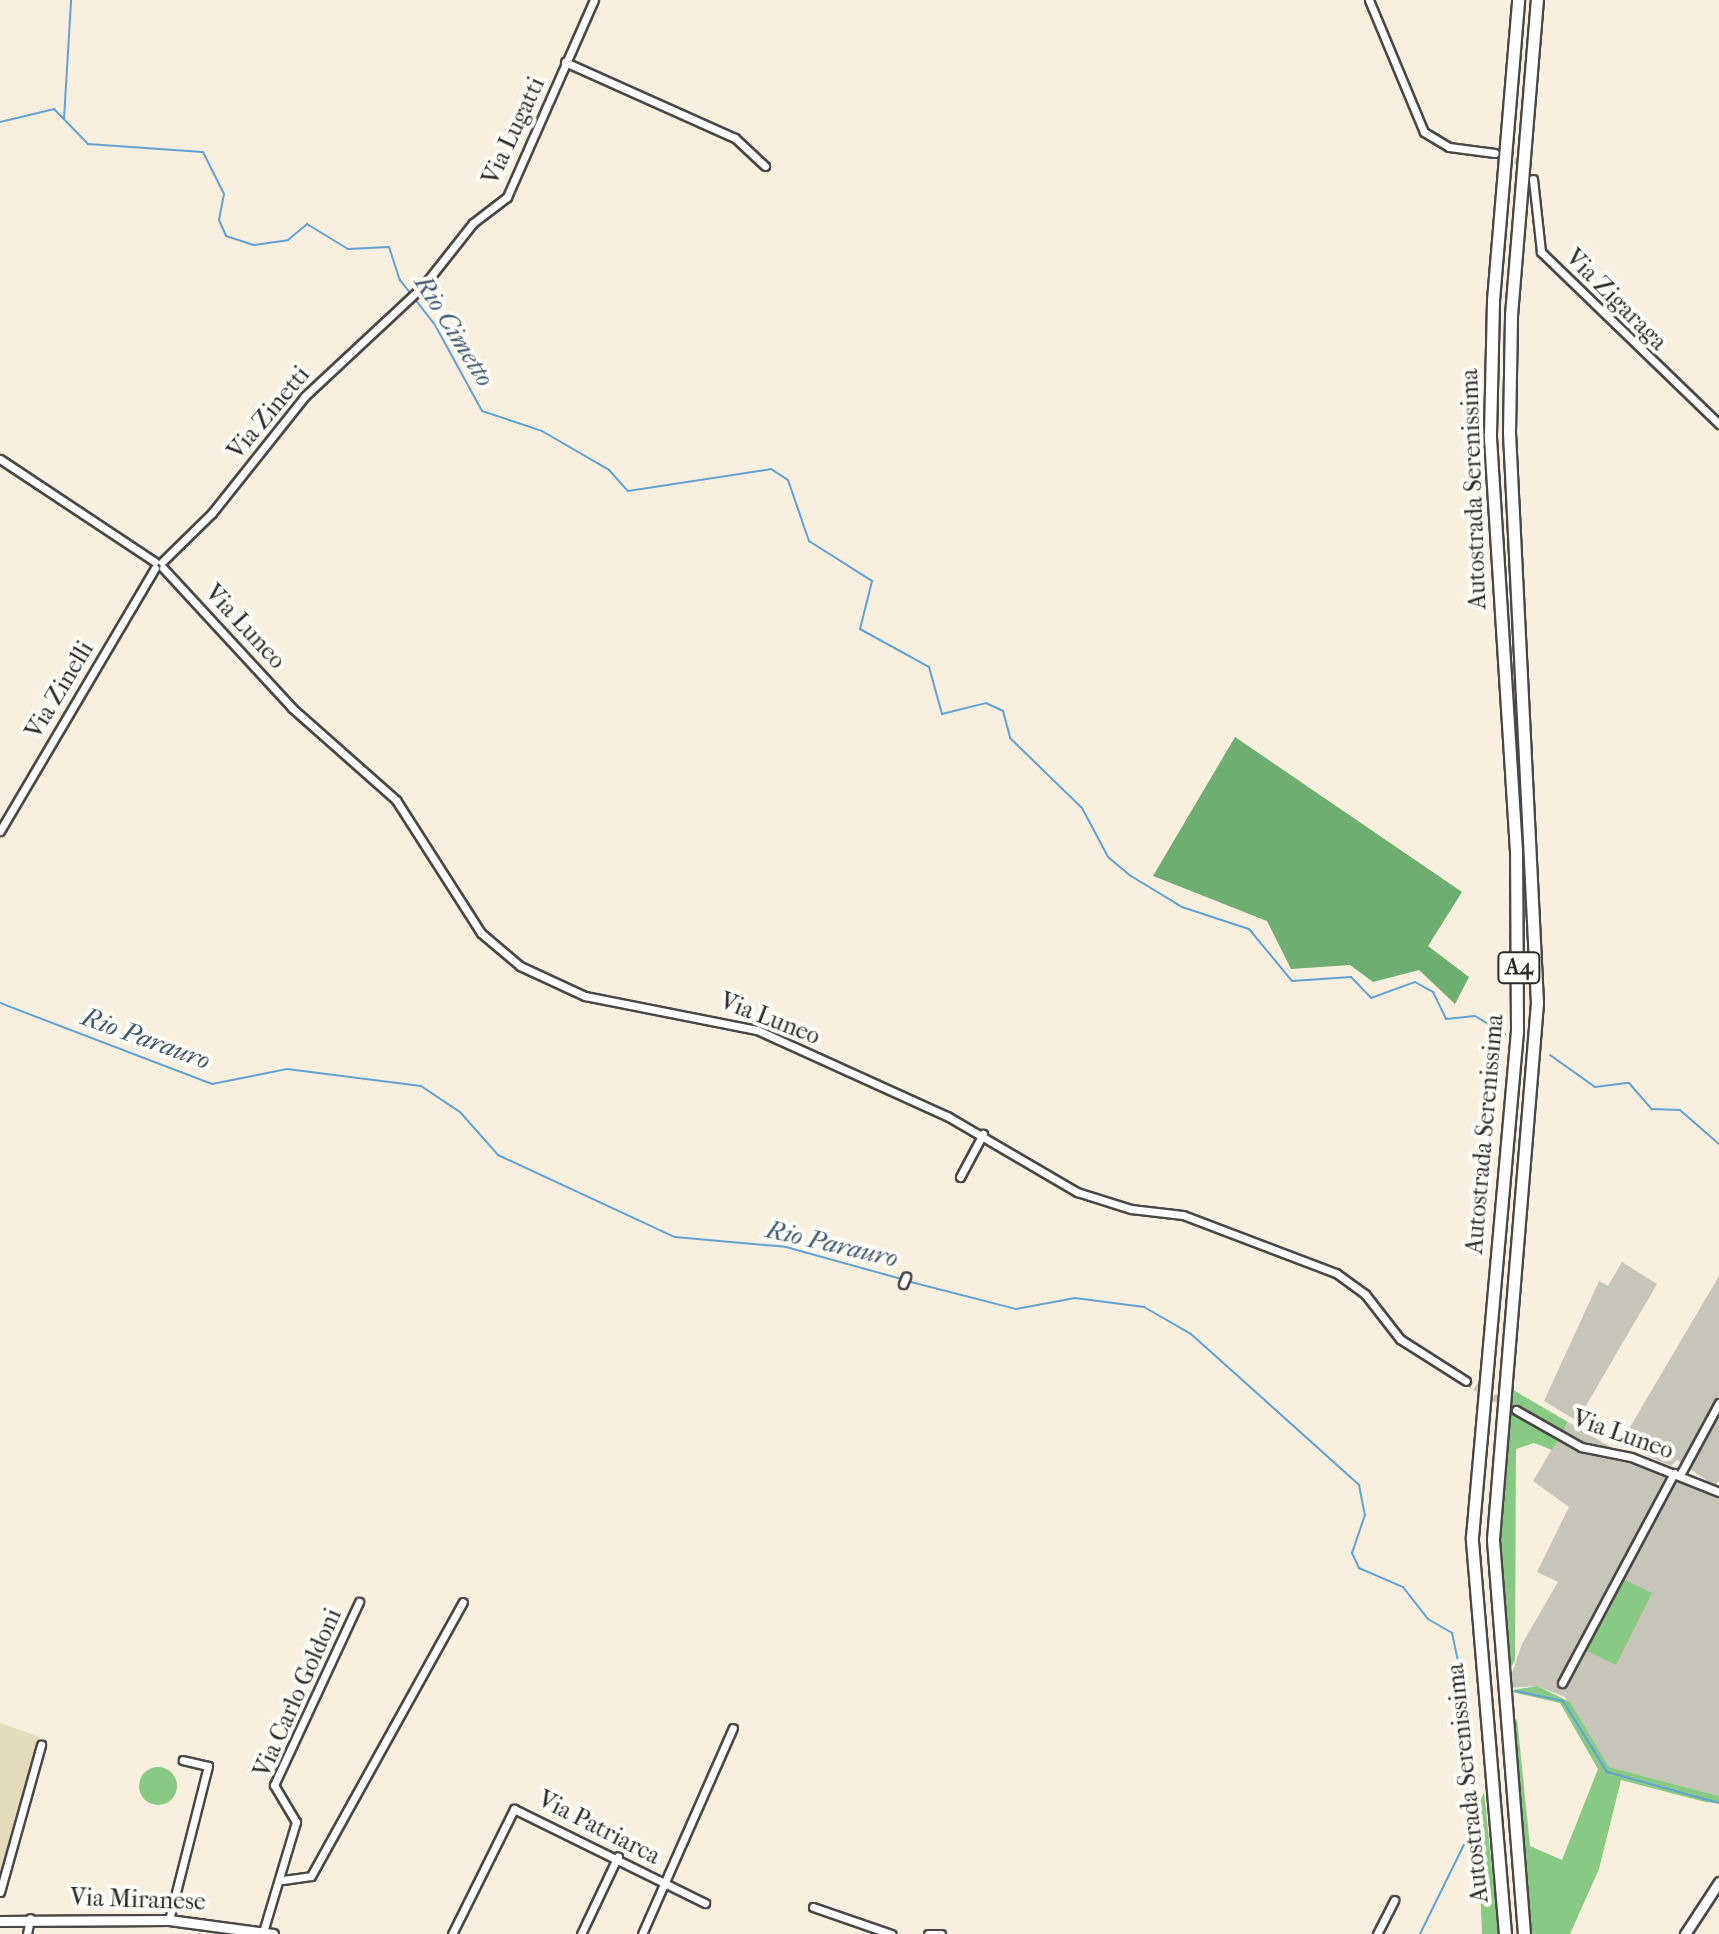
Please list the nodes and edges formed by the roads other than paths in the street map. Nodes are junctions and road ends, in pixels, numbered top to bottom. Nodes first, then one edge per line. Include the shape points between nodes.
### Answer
1 (594, 0) edge
2 (1369, 0) edge
3 (1518, 0) edge
4 (1537, 0) edge
5 (565, 62) junction
6 (1495, 153) tunnel mouth
7 (765, 166) dead end
8 (1533, 179) dead end
9 (413, 295) joint
10 (1719, 424) edge
11 (0, 459) edge
12 (158, 565) junction
13 (0, 831) edge
14 (983, 1134) junction
15 (960, 1177) dead end
16 (1466, 1381) tunnel mouth
17 (1719, 1403) edge
18 (1516, 1410) tunnel mouth
19 (1677, 1474) junction
20 (1719, 1492) edge
21 (359, 1602) dead end
22 (463, 1602) dead end
23 (1562, 1683) dead end
24 (733, 1728) dead end
25 (41, 1745) dead end
26 (183, 1760) dead end
27 (618, 1856) junction
28 (283, 1880) junction
29 (1719, 1882) edge
30 (666, 1884) junction
31 (0, 1892) edge
32 (1394, 1900) dead end
33 (705, 1903) dead end
34 (813, 1907) dead end
35 (30, 1918) junction
36 (169, 1920) junction
37 (0, 1921) edge
38 (268, 1933) edge
39 (27, 1934) edge
40 (452, 1934) edge
41 (581, 1934) edge
42 (642, 1934) edge
43 (891, 1934) edge
44 (928, 1934) edge
45 (941, 1934) edge
46 (1377, 1934) edge
47 (1505, 1934) edge
48 (1524, 1934) edge
49 (1685, 1934) edge

1 - 5 street, Via Lugatti
2 - 6 street via 1424,132 1437,143
3 - 47 highway, Autostrada Serenissima / A4 via 1493,300 1490,434 1518,1000 1472,1537
4 - 48 highway, Autostrada Serenissima / A4 via 1511,315 1509,432 1535,842 1537,1003 1493,1539
5 - 7 street via 735,138
5 - 9 street, Via Lugatti via 511,192 473,223
8 - 10 street, Via Zigaraga via 1536,235 1547,260
9 - 12 street, Via Zinetti via 305,396 212,513
11 - 12 street, Via Luneo
12 - 13 street, Via Zinelli
12 - 14 street, Via Luneo via 292,708 396,800 481,933 520,966 585,996 747,1026
14 - 15 street
14 - 16 street, Via Luneo via 1077,1192 1131,1209 1183,1215 1336,1273 1365,1294 1400,1339
17 - 19 street
18 - 19 street, Via Luneo via 1581,1447
19 - 20 street, Via Luneo
19 - 23 street
21 - 28 street, Via Carlo Goldoni via 274,1785 296,1822
22 - 28 street via 309,1878
24 - 30 street
25 - 31 street
26 - 36 street via 208,1766
27 - 30 street, Via Patriarca
27 - 40 street, Via Patriarca via 514,1809
27 - 41 street
28 - 38 street, Via Carlo Goldoni
29 - 49 main road
30 - 33 street, Via Patriarca
30 - 42 street
32 - 46 street
34 - 43 street
35 - 36 main road, Via Miranese
35 - 37 main road, Via Miranese
35 - 39 street
36 - 38 main road, Via Miranese
44 - 45 street

